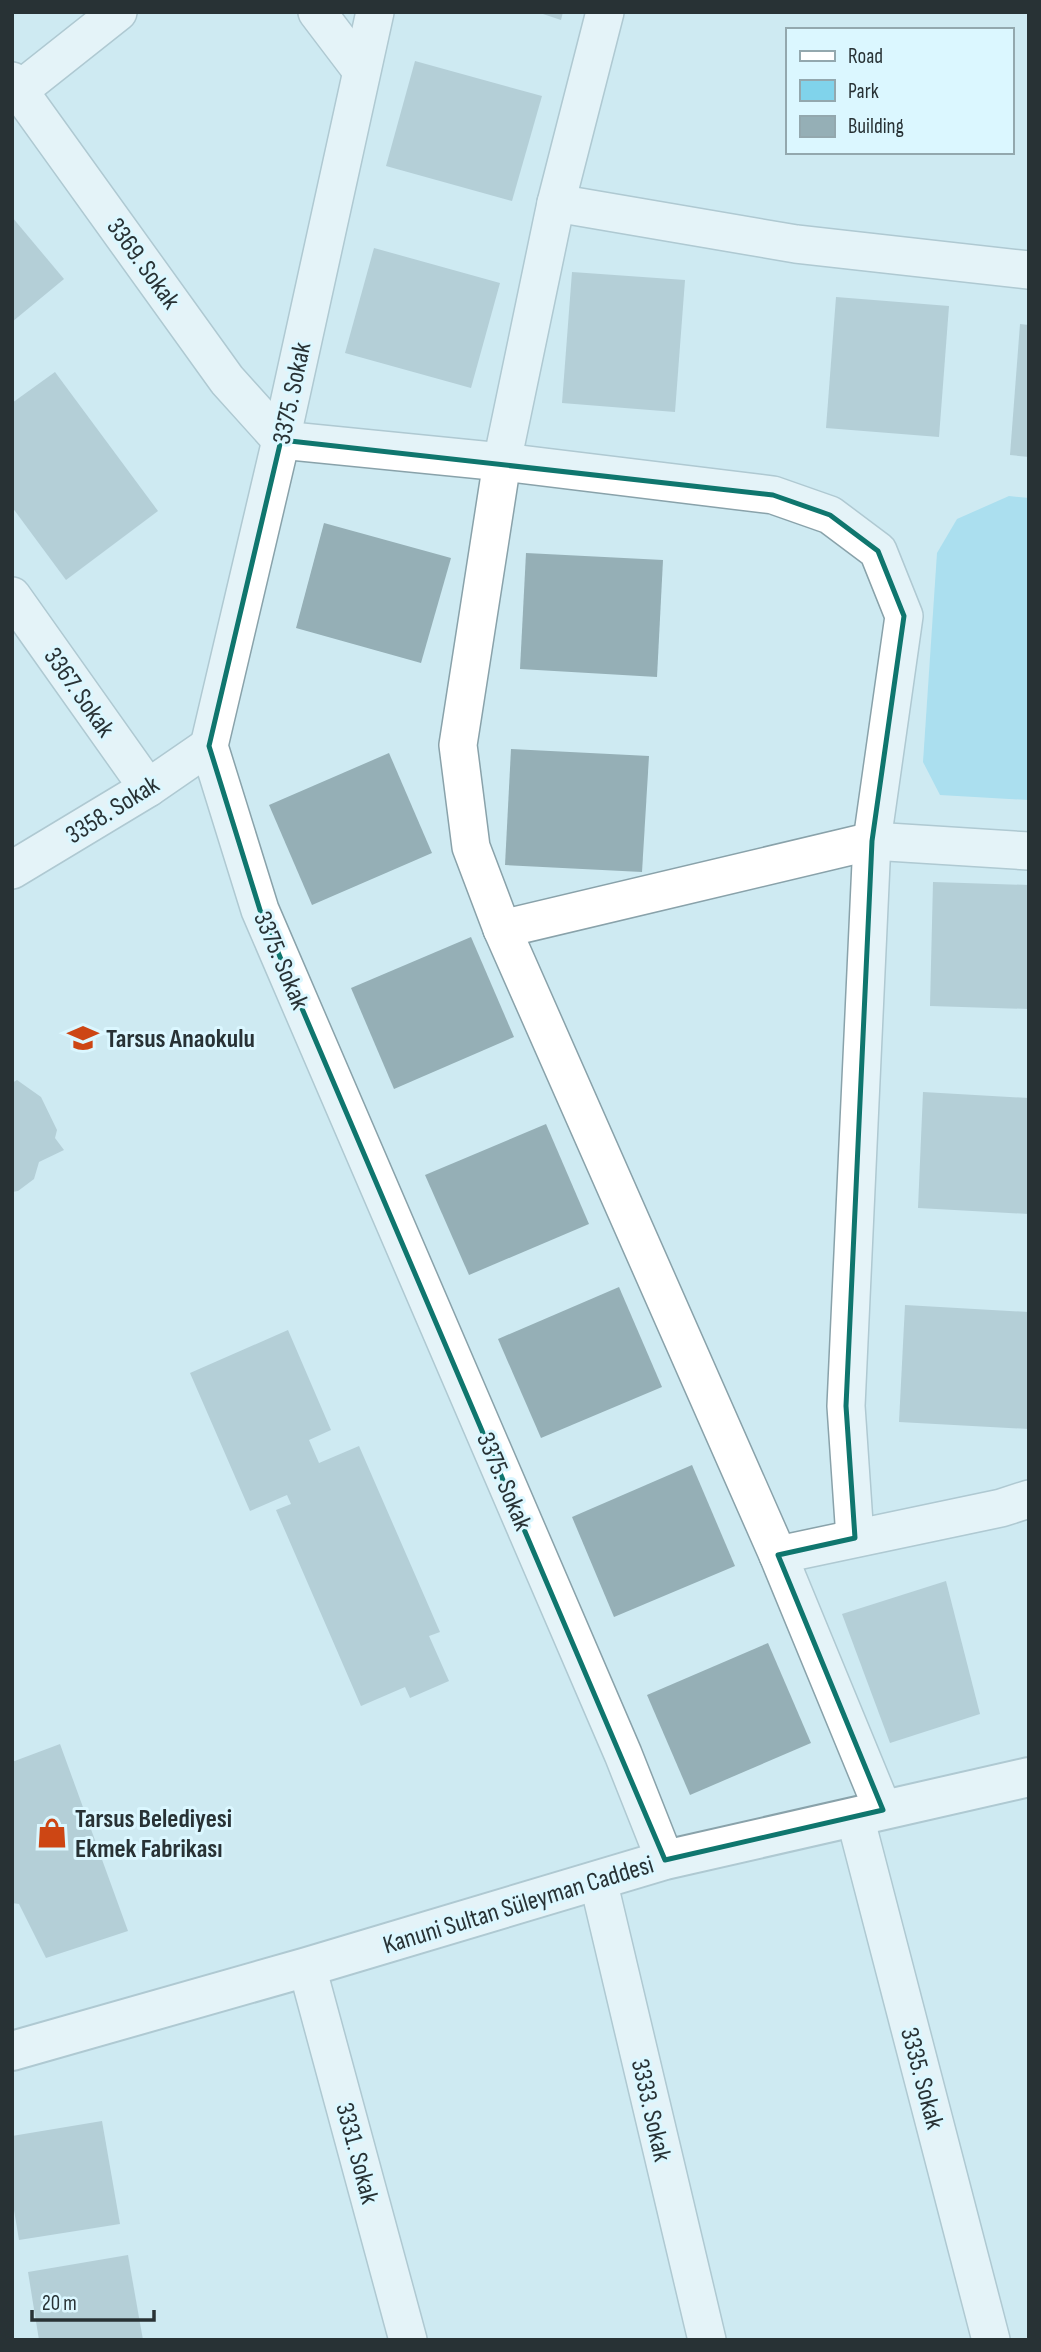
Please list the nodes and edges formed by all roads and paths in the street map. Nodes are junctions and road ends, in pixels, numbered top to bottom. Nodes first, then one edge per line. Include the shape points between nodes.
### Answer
1 (118, 12) edge
2 (317, 12) edge
3 (375, 12) edge
4 (605, 12) edge
5 (361, 70) junction
6 (15, 89) edge
7 (556, 204) junction
8 (1029, 270) edge
9 (281, 440) junction
10 (502, 461) junction
11 (12, 596) edge
12 (209, 746) junction
13 (148, 788) junction
14 (872, 841) junction
15 (1029, 851) edge
16 (12, 870) edge
17 (502, 929) junction
18 (1029, 1499) edge
19 (855, 1538) junction
20 (778, 1555) junction
21 (1029, 1777) edge
22 (869, 1813) junction
23 (665, 1860) junction
24 (598, 1880) junction
25 (307, 1967) junction
26 (12, 2051) edge
27 (408, 2340) edge
28 (707, 2340) edge
29 (991, 2340) edge

1 - 6 street
2 - 5 street
3 - 5 street, 3375. Sokak
4 - 7 street, 3335. Sokak
5 - 9 street, 3375. Sokak
6 - 9 street, 3369. Sokak via 227,380
7 - 8 street via 796,244
7 - 10 street, 3335. Sokak
9 - 10 street
9 - 12 street, 3375. Sokak
10 - 14 street via 773,495 830,515 878,551 904,616
10 - 17 street, 3335. Sokak via 458,745 471,847
11 - 13 street, 3367. Sokak
12 - 13 street, 3358. Sokak
12 - 23 street, 3375. Sokak via 260,910
13 - 16 street, 3358. Sokak
14 - 15 street
14 - 17 street
14 - 19 street via 846,1406
17 - 20 street, 3335. Sokak
18 - 19 street
19 - 20 street
20 - 22 street, 3335. Sokak
21 - 22 street, Kanuni Sultan Süleyman Caddesi
22 - 23 street, Kanuni Sultan Süleyman Caddesi
22 - 29 street, 3335. Sokak
23 - 24 street, Kanuni Sultan Süleyman Caddesi
24 - 25 street, Kanuni Sultan Süleyman Caddesi
24 - 28 street, 3333. Sokak
25 - 26 street, Kanuni Sultan Süleyman Caddesi
25 - 27 street, 3331. Sokak

